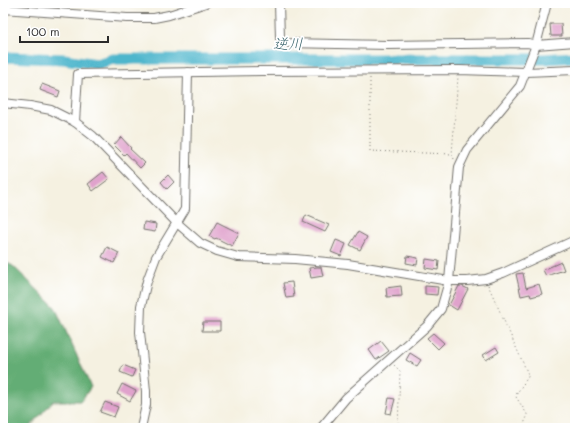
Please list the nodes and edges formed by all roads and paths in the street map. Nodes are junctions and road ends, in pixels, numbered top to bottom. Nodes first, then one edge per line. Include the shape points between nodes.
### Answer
1 (206, 3) edge
2 (279, 3) edge
3 (548, 3) edge
4 (3, 9) edge
5 (575, 42) edge
6 (536, 46) junction
7 (459, 70) junction
8 (575, 70) edge
9 (370, 71) junction
10 (188, 72) junction
11 (526, 72) junction
12 (3, 103) edge
13 (75, 122) junction
14 (176, 222) junction
15 (575, 240) edge
16 (486, 279) junction
17 (449, 281) junction
18 (389, 360) junction
19 (141, 428) edge
20 (321, 428) edge
21 (398, 428) edge
22 (522, 428) edge

1 - 4 street via 154,18
2 - 6 street via 280,38 286,44 528,43
3 - 6 street
5 - 6 street
6 - 11 street
7 - 9 street
7 - 9 path via 452,154 370,151
7 - 11 street
8 - 11 street
9 - 10 street
10 - 13 street via 78,74
10 - 14 street via 185,209
11 - 17 street via 520,86 467,150 458,167
12 - 13 street via 51,110
13 - 14 street via 93,136
14 - 17 street via 200,243 238,257 348,264
14 - 19 street via 151,269 141,306 140,332 146,405
15 - 16 street
16 - 17 street
16 - 22 path via 528,374 516,393 527,414
17 - 18 street via 441,309 427,326
18 - 20 street via 346,398
18 - 21 path via 400,371

